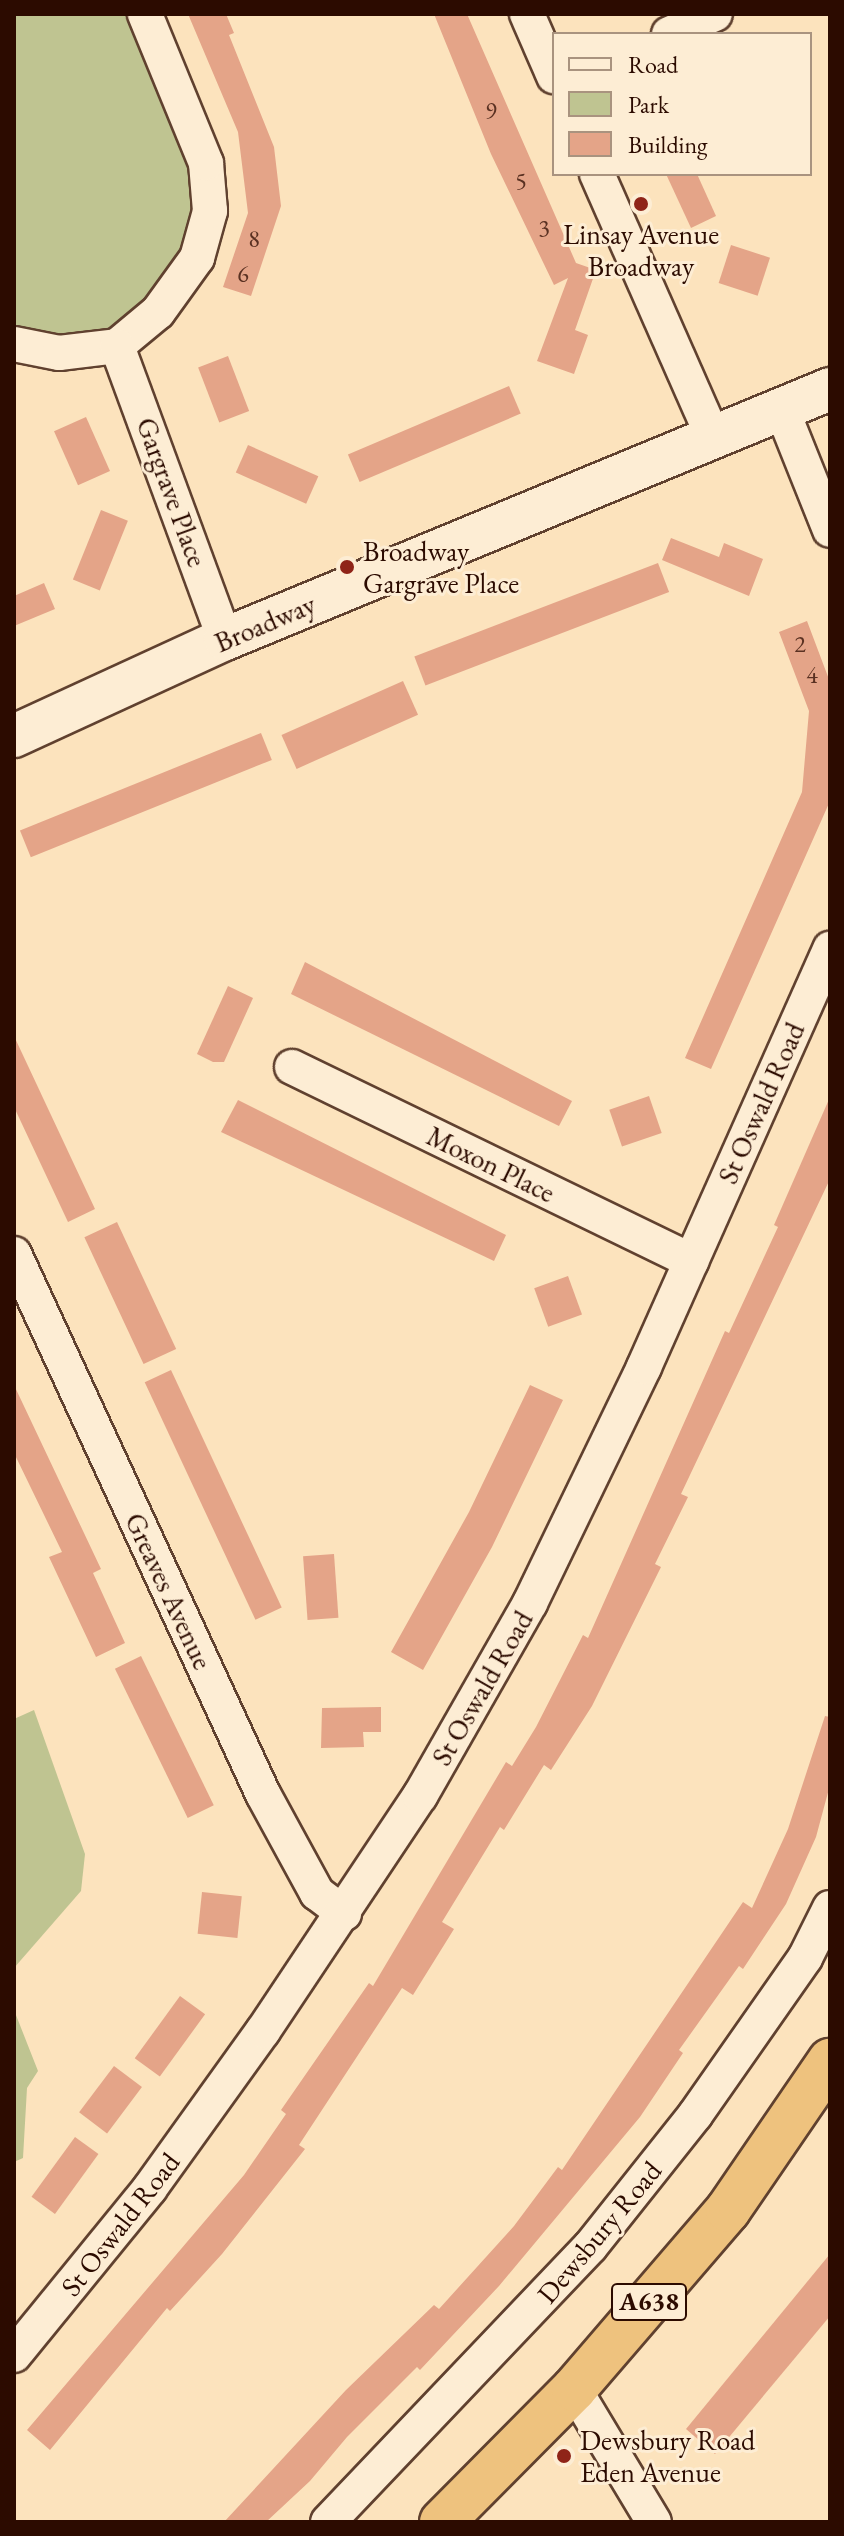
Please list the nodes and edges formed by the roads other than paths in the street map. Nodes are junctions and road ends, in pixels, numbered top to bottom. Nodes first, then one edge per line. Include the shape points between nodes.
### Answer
1 (145, 14) edge
2 (527, 14) edge
3 (715, 14) edge
4 (674, 32) edge
5 (552, 71) edge
6 (598, 176) edge
7 (14, 344) edge
8 (117, 346) junction
9 (830, 389) edge
10 (782, 410) junction
11 (714, 439) junction
12 (830, 530) edge
13 (225, 639) junction
14 (14, 736) edge
15 (830, 949) edge
16 (292, 1067) dead end
17 (14, 1254) edge
18 (691, 1261) junction
19 (830, 1908) edge
20 (344, 1913) junction
21 (830, 2061) edge
22 (14, 2355) edge
23 (574, 2389) junction
24 (328, 2522) edge
25 (442, 2522) edge
26 (654, 2522) edge

1 - 8 street via 198,138 210,211 188,277 158,312
2 - 5 street
3 - 4 street
6 - 11 street
7 - 8 street via 59,353
8 - 13 street, Gargrave Place
9 - 10 street, Broadway
10 - 11 street, Broadway
10 - 12 street
11 - 13 street, Broadway
13 - 14 street, Broadway
15 - 18 street, St Oswald Road
16 - 18 street, Moxon Place
17 - 20 street, Greaves Avenue via 263,1794 317,1893
18 - 20 street, St Oswald Road via 530,1603 420,1796
19 - 24 street, Dewsbury Road via 805,1958 695,2115 590,2247
20 - 22 street, St Oswald Road via 150,2188
21 - 23 highway, A638 via 728,2210
23 - 25 highway, A638
23 - 26 street

